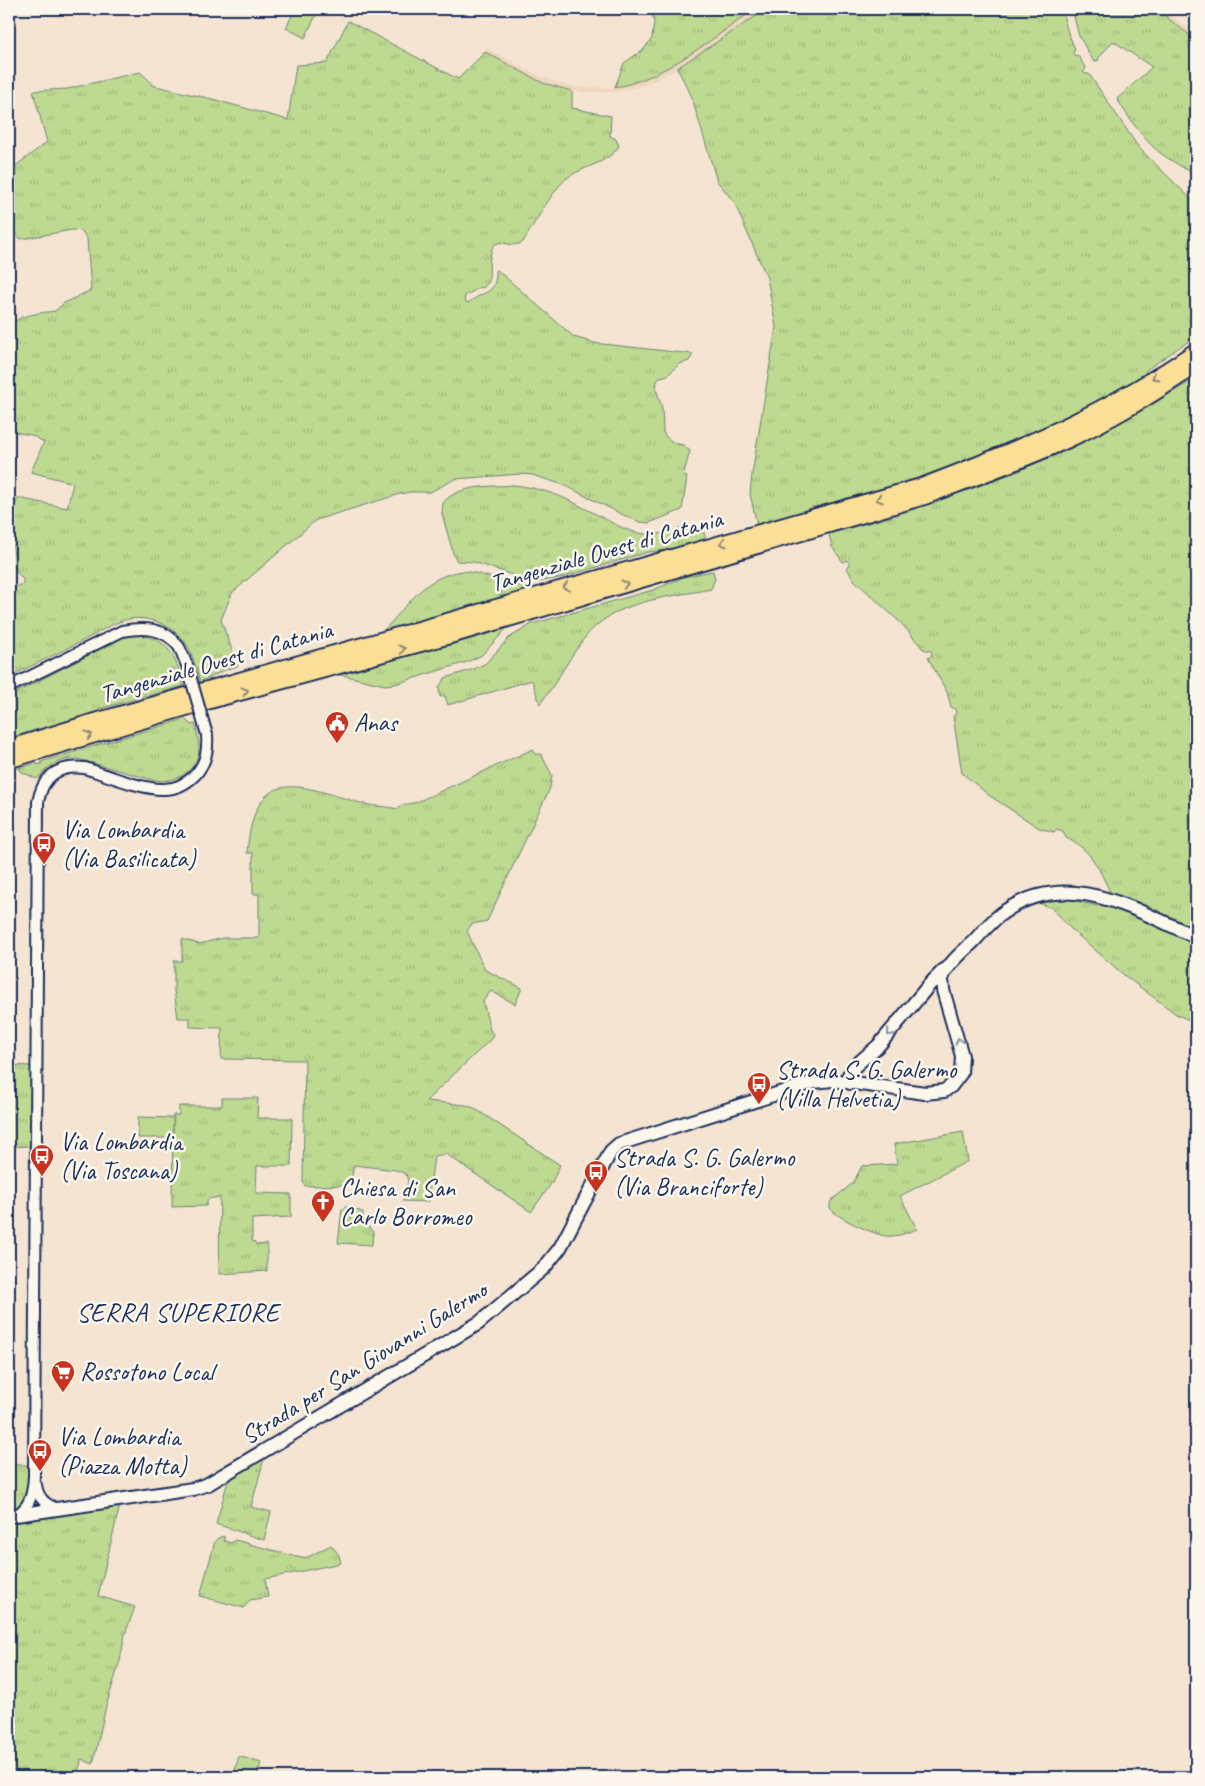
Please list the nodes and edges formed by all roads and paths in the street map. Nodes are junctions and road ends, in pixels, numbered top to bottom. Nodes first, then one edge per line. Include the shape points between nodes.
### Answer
1 (1196, 351) edge
2 (1196, 365) edge
3 (9, 687) edge
4 (9, 748) edge
5 (9, 760) edge
6 (1196, 937) edge
7 (954, 961) junction
8 (943, 990) junction
9 (921, 996) junction
10 (855, 1066) junction
11 (814, 1082) junction
12 (851, 1082) junction
13 (34, 1496) junction
14 (58, 1509) junction
15 (36, 1512) junction
16 (13, 1516) edge

1 -> 4 highway, Tangenziale Ovest di Catania via 1064,428 923,486
5 -> 2 highway, Tangenziale Ovest di Catania via 926,496 1069,439 1135,404
3 - 13 street, bridge via 122,631 156,630 178,647 187,665 207,748 203,764 193,777 180,786 165,790 75,767 59,770 40,792
6 - 7 main road via 1099,896 1068,892 1047,894 1007,910
7 - 8 main road via 944,974
7 - 9 main road
8 - 9 main road via 933,987
12 -> 8 main road, Strada per San Giovanni Galermo via 925,1094 944,1091 951,1086 961,1073 962,1056
9 -> 10 main road via 880,1045
10 - 11 main road
10 - 12 main road via 849,1075
11 - 12 main road, Strada per San Giovanni Galermo
11 - 14 main road, Strada per San Giovanni Galermo via 619,1144 611,1151 556,1254 493,1312 219,1479 200,1487
13 - 14 street
13 - 15 street via 38,1503
13 - 16 street via 23,1511
14 - 15 main road, Strada per San Giovanni Galermo
15 - 16 main road, Strada per San Giovanni Galermo

